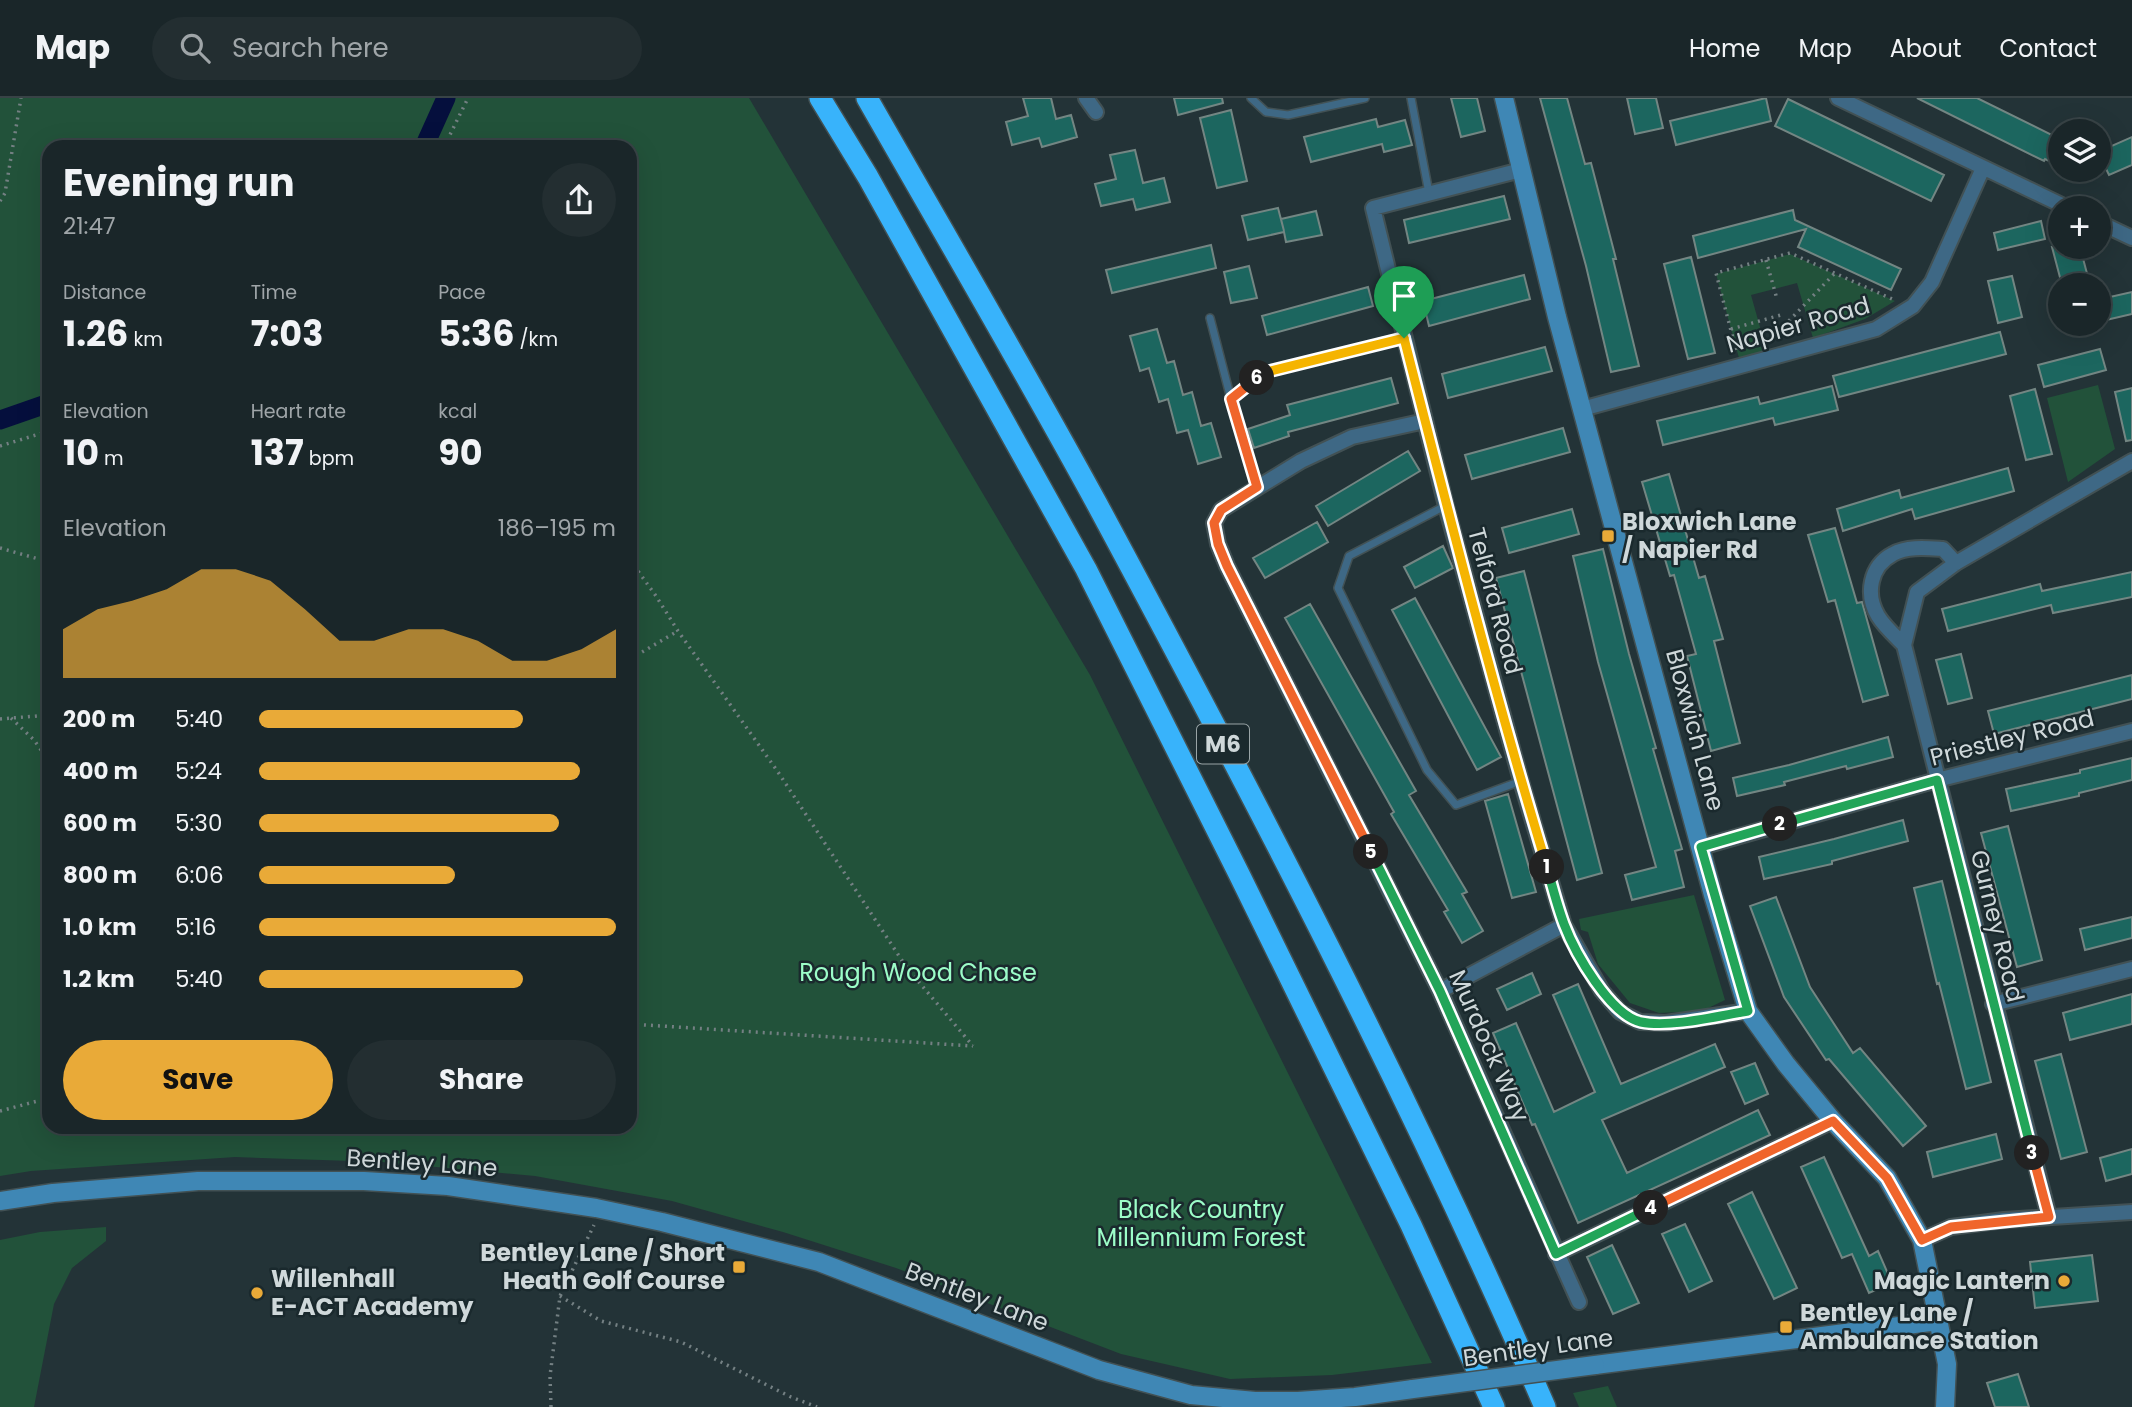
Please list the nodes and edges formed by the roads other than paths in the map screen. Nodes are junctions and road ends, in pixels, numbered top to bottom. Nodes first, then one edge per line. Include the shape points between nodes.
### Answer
1 (820, 98) edge
2 (867, 98) edge
3 (1086, 98) edge
4 (1251, 98) edge
5 (1365, 98) edge
6 (1411, 98) edge
7 (1504, 98) edge
8 (1838, 98) edge
9 (1096, 112) dead end
10 (1983, 168) junction
11 (1521, 170) junction
12 (1429, 193) junction
13 (2048, 199) edge
14 (2111, 228) edge
15 (2132, 238) edge
16 (1210, 318) dead end
17 (1404, 338) junction
18 (1231, 399) junction
19 (1582, 409) junction
20 (1425, 421) junction
21 (2132, 461) edge
22 (1257, 487) junction
23 (1446, 506) junction
24 (1956, 563) junction
25 (1903, 645) junction
26 (2132, 732) edge
27 (1937, 780) junction
28 (1521, 781) junction
29 (1701, 847) junction
30 (1564, 925) junction
31 (2132, 969) edge
32 (1440, 991) junction
33 (1993, 1004) junction
34 (1748, 1011) junction
35 (1833, 1121) junction
36 (0, 1200) edge
37 (2132, 1212) edge
38 (2049, 1217) junction
39 (1922, 1240) junction
40 (1556, 1254) junction
41 (1579, 1302) dead end
42 (1938, 1321) junction
43 (1494, 1407) edge
44 (1545, 1407) edge
45 (1945, 1407) edge

1 - 43 highway, M6 via 1086,569 1405,1213
2 - 44 highway, M6 via 1096,502 1239,772 1371,1031
3 - 9 street
4 - 5 lane via 1266,112 1288,115
6 - 12 lane
7 - 11 street, Bloxwich Lane
8 - 10 street
10 - 13 street
10 - 19 street, Napier Road via 1932,282 1910,307 1876,329
11 - 12 street, Telford Road
11 - 19 street, Bloxwich Lane
12 - 17 street, Telford Road via 1373,208
14 - 15 street
16 - 18 lane
17 - 18 lane via 1262,373
17 - 20 street, Telford Road
18 - 22 lane
19 - 29 street, Bloxwich Lane
20 - 22 street via 1352,437
20 - 23 street, Telford Road
21 - 24 street, Gurney Road
22 - 32 street, Murdock Way via 1221,510 1214,523 1218,544
23 - 28 street, Telford Road
23 - 28 lane via 1349,556 1338,588 1427,770 1456,805
24 - 25 street, Gurney Road via 1917,592
24 - 25 street, Gurney Road via 1943,549 1917,548 1893,553 1875,569 1869,594 1878,616
25 - 27 street, Gurney Road
26 - 27 street, Priestley Road
27 - 29 street, Priestley Road
27 - 33 street, Gurney Road
28 - 30 street, Telford Road
29 - 34 street, Bloxwich Lane
30 - 32 street
30 - 34 street, Telford Road via 1602,991 1620,1012 1640,1022 1666,1023
31 - 33 street
32 - 40 street, Murdock Way
33 - 38 street, Gurney Road
34 - 35 street, Bloxwich Lane
35 - 39 street, Bloxwich Lane via 1887,1178
35 - 40 street
36 - 42 street, Bentley Lane, bridge via 198,1181 364,1181 448,1186 602,1210 819,1262 1099,1370 1167,1390 1228,1399 1354,1397
37 - 38 street
38 - 39 street via 1951,1227
39 - 42 street, Bloxwich Lane
40 - 41 street, Murdock Way
42 - 45 street, Bloxwich Lane via 1947,1364

